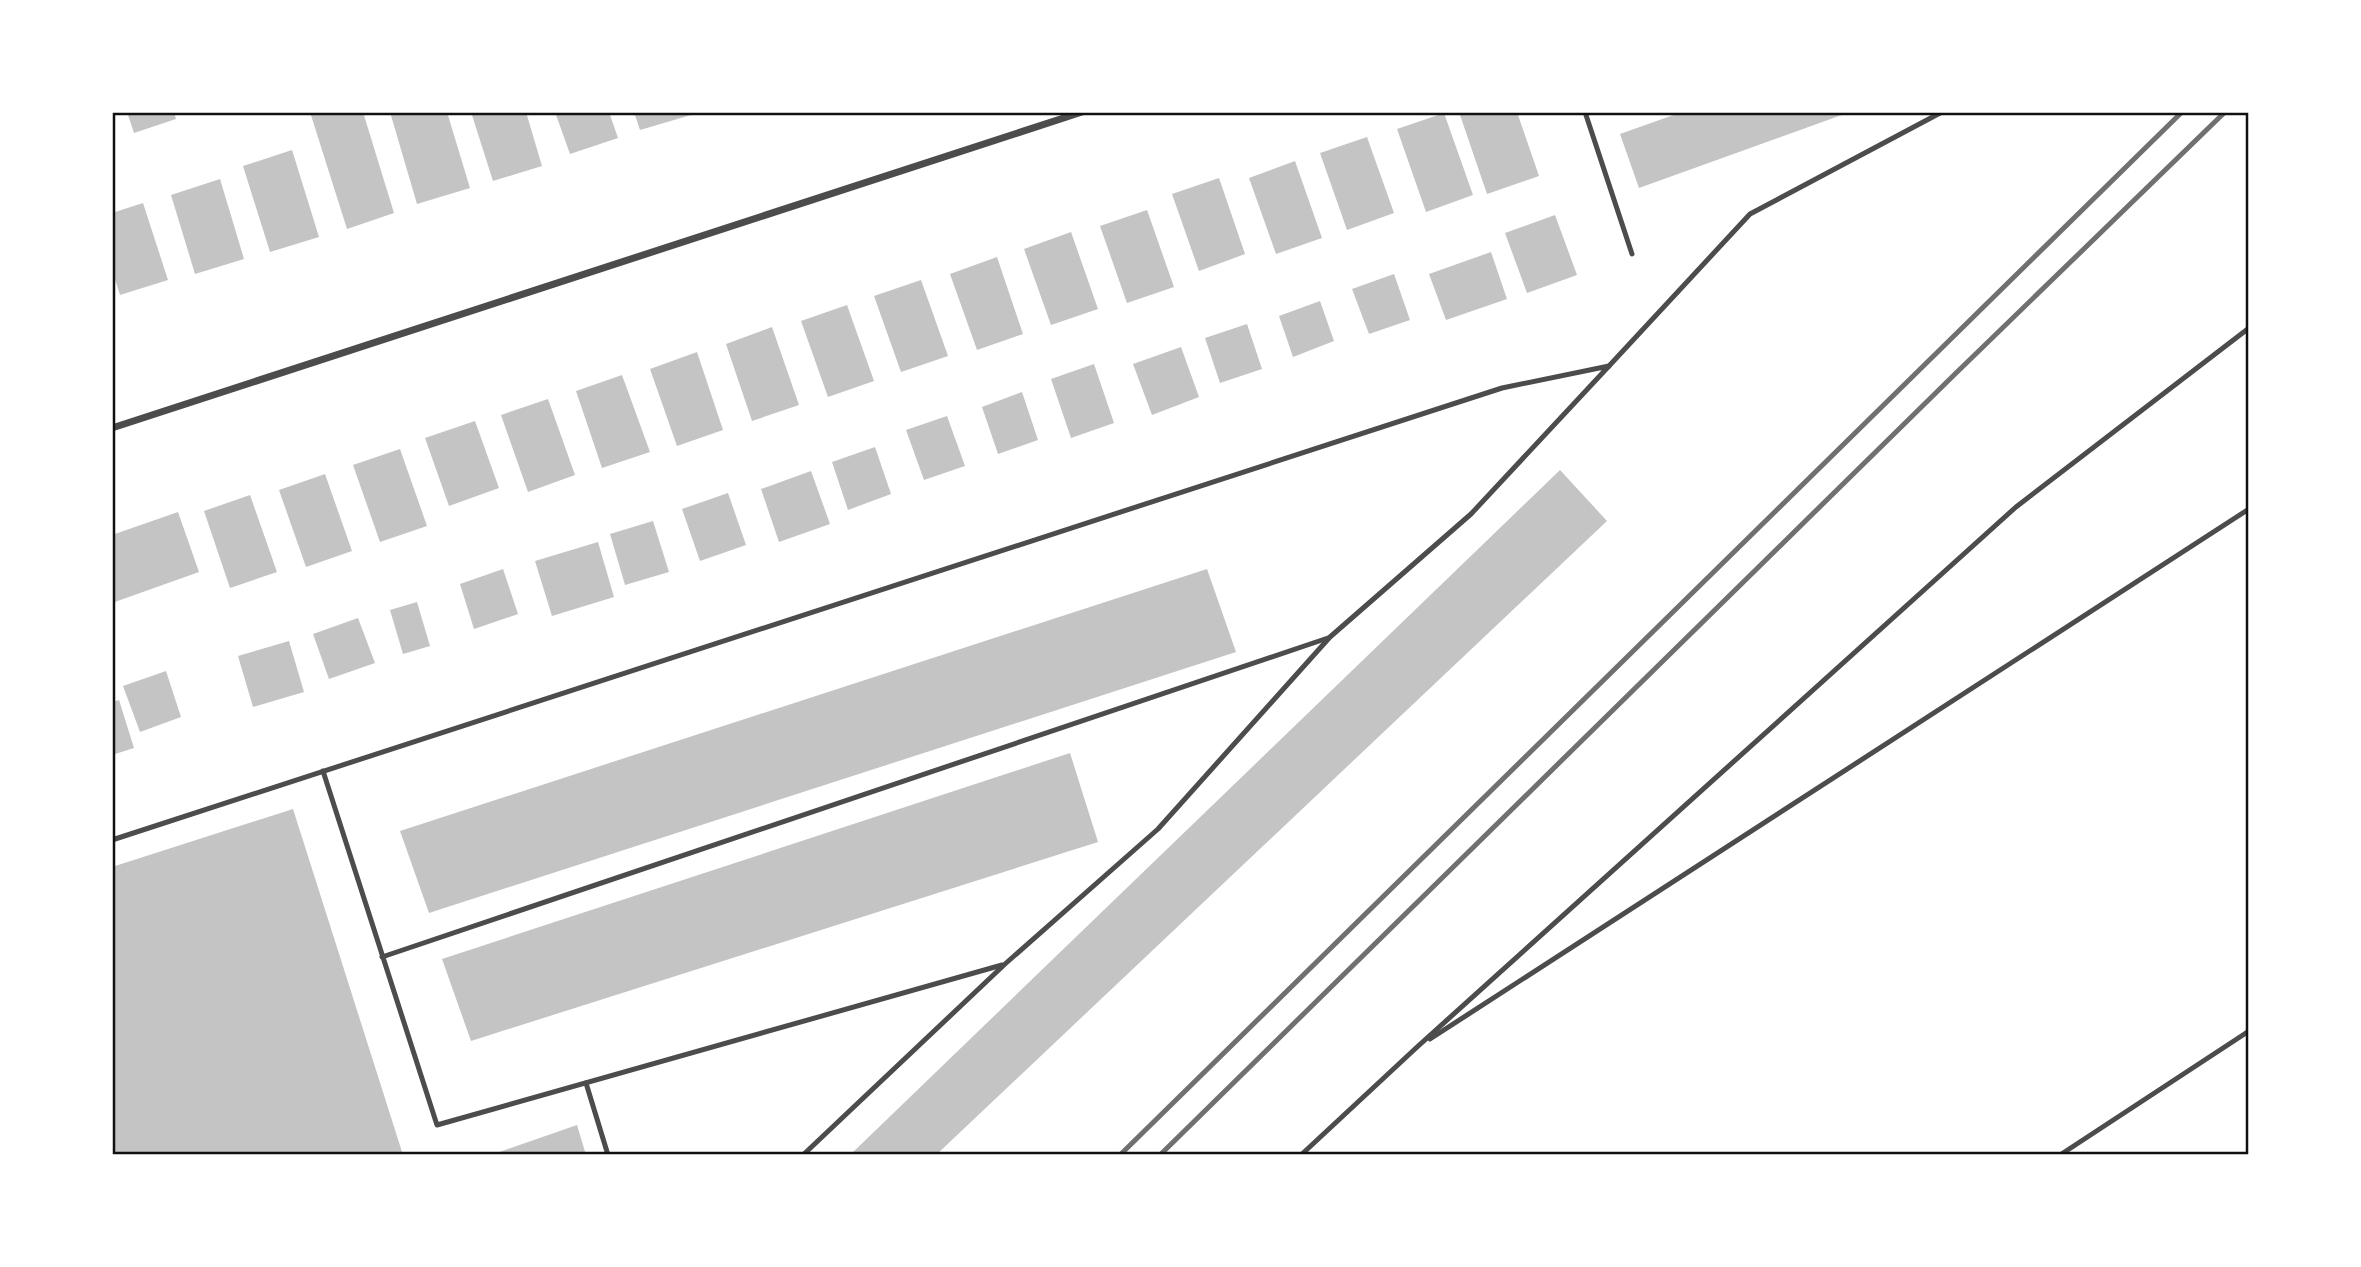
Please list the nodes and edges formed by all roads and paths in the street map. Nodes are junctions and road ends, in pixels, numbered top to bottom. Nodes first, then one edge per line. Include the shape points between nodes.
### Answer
1 (1082, 112) edge
2 (1585, 112) edge
3 (1942, 112) edge
4 (1632, 254) dead end
5 (2249, 328) edge
6 (1609, 366) junction
7 (112, 428) edge
8 (2249, 509) edge
9 (1330, 638) junction
10 (323, 771) junction
11 (112, 840) edge
12 (382, 957) junction
13 (1005, 964) junction
14 (2249, 1031) edge
15 (1416, 1048) junction
16 (586, 1083) junction
17 (608, 1155) edge
18 (803, 1155) edge
19 (1301, 1155) edge
20 (2060, 1155) edge

1 - 7 street
2 - 4 lane
3 - 6 lane via 1750,214
5 - 15 lane via 2016,507
6 - 9 lane via 1471,514
6 - 10 lane via 1502,388
8 - 15 lane
9 - 12 lane
9 - 13 lane via 1158,829
10 - 11 lane
10 - 12 lane
12 - 16 lane via 437,1125
13 - 16 lane
13 - 18 lane
14 - 20 lane
15 - 19 lane
16 - 17 lane

